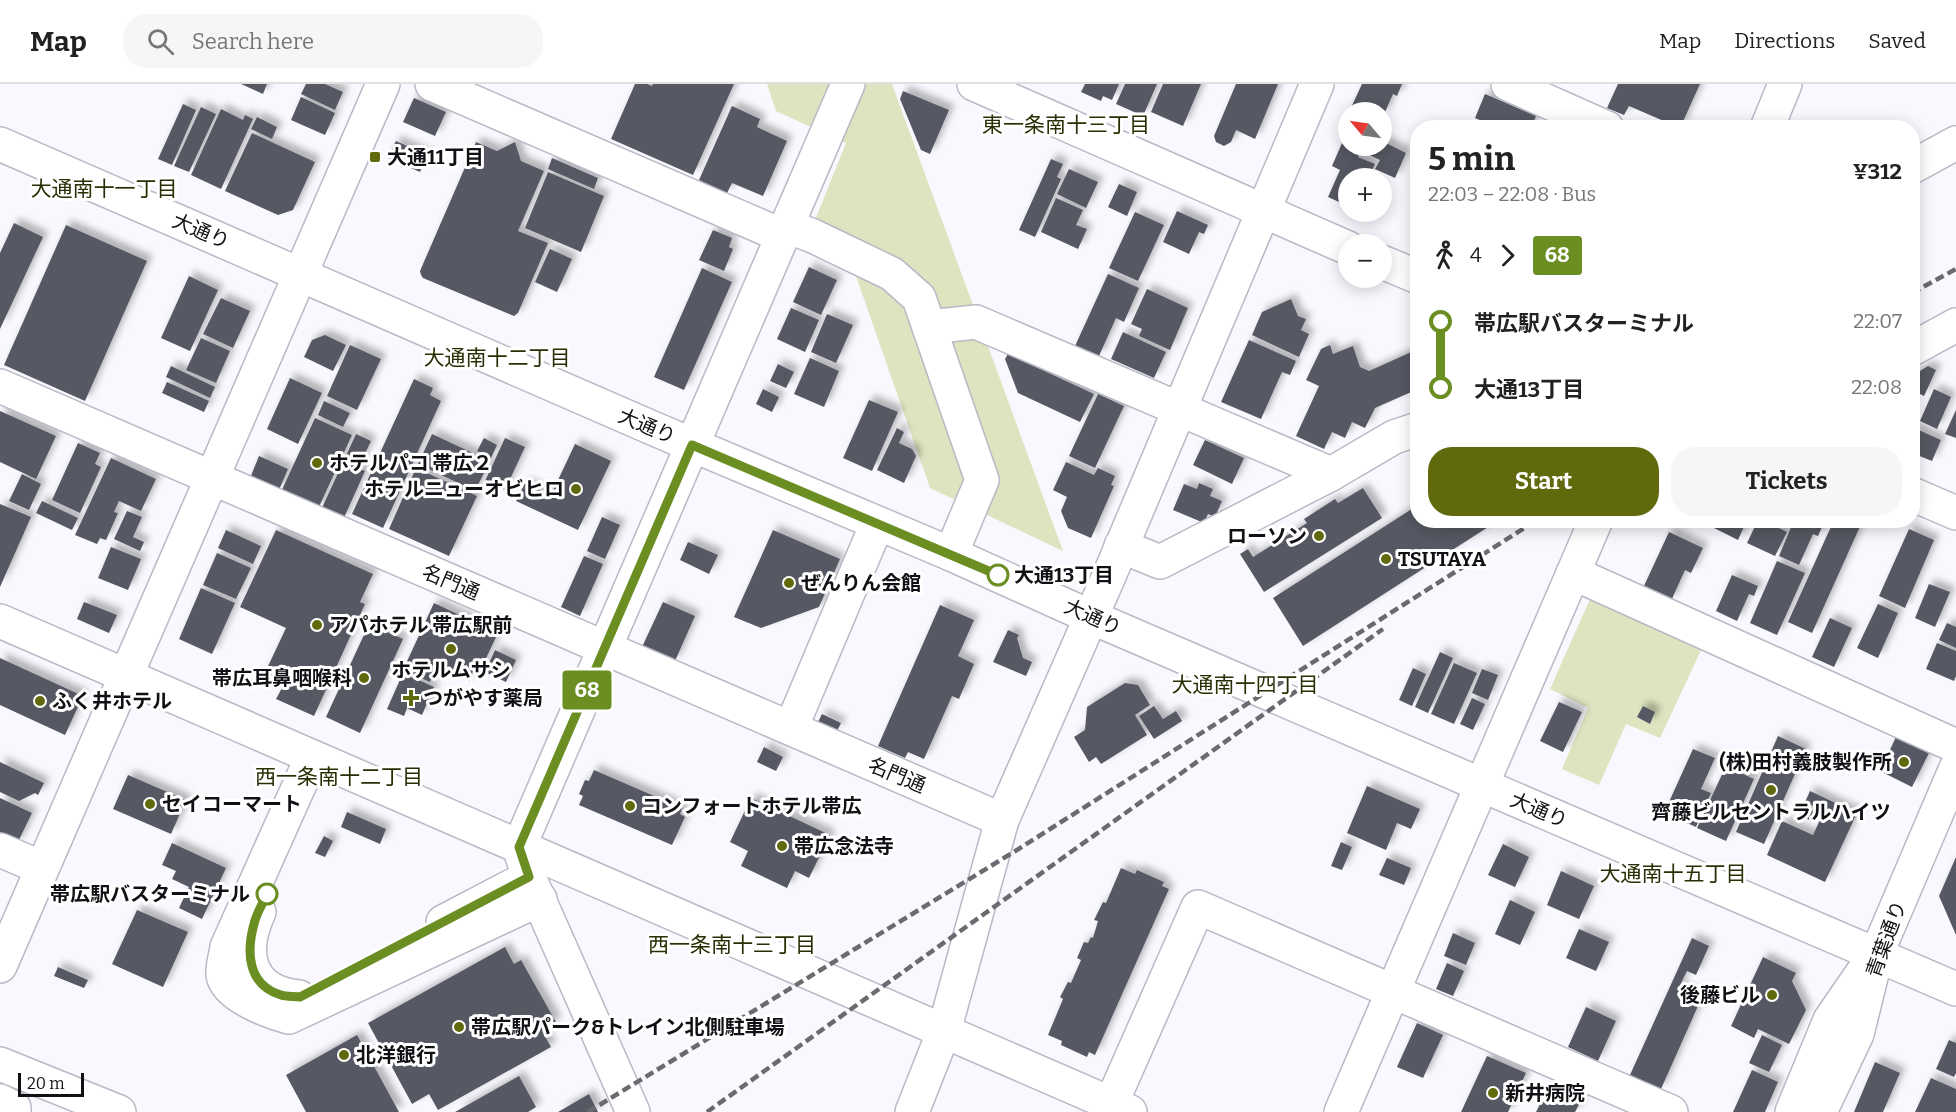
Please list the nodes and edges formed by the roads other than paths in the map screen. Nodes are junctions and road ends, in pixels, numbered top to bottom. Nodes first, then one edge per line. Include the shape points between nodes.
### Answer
1 (383, 84) edge
2 (432, 84) edge
3 (848, 84) edge
4 (974, 84) edge
5 (1317, 84) edge
6 (1508, 84) edge
7 (1785, 84) edge
8 (1589, 120) edge
9 (1770, 120) edge
10 (1956, 143) edge
11 (0, 144) edge
12 (1920, 163) edge
13 (1263, 211) junction
14 (785, 231) junction
15 (1338, 244) edge
16 (1392, 266) edge
17 (300, 274) junction
18 (1410, 274) edge
19 (1956, 325) edge
20 (929, 327) junction
21 (1920, 345) edge
22 (0, 386) edge
23 (1179, 408) junction
24 (1410, 432) edge
25 (692, 445) junction
26 (1331, 474) junction
27 (212, 479) junction
28 (1920, 497) edge
29 (1956, 513) edge
30 (877, 524) junction
31 (1593, 528) edge
32 (1121, 546) junction
33 (951, 554) junction
34 (1573, 573) junction
35 (1091, 616) junction
36 (0, 621) edge
37 (605, 648) junction
38 (126, 676) junction
39 (791, 728) junction
40 (1956, 746) edge
41 (320, 760) junction
42 (1956, 768) edge
43 (1482, 786) junction
44 (1002, 820) junction
45 (519, 847) junction
46 (0, 850) edge
47 (42, 868) junction
48 (535, 888) junction
49 (1876, 953) junction
50 (0, 966) edge
51 (1956, 988) edge
52 (1391, 991) junction
53 (944, 1031) junction
54 (0, 1064) edge
55 (0, 1101) edge
56 (1121, 1108) edge
57 (14, 1112) edge
58 (119, 1112) edge
59 (633, 1112) edge
60 (912, 1112) edge
61 (1341, 1112) edge
62 (1671, 1112) edge
63 (1792, 1112) edge
64 (1820, 1112) edge

1 - 17 main road
2 - 14 main road
3 - 14 main road
4 - 13 main road
5 - 13 main road
6 - 8 main road
7 - 9 main road
10 - 12 main road
11 - 17 main road, 大通り
13 - 15 main road
13 - 23 main road
14 - 20 main road via 813,236 892,274 919,298
14 - 25 main road
16 - 18 main road
17 - 25 main road, 大通り
17 - 27 main road
19 - 21 main road
20 - 23 main road via 976,322
20 - 33 main road via 982,480
22 - 27 main road, 名門通
23 - 26 main road
23 - 32 main road
24 - 26 main road
25 - 30 main road, 大通り
25 - 37 main road
26 - 32 main road via 1160,562
27 - 37 main road, 名門通
27 - 38 main road
28 - 29 main road
30 - 33 main road, 大通り
30 - 39 main road
31 - 34 main road
32 - 35 main road
33 - 35 main road, 大通り
34 - 40 main road
34 - 43 main road
35 - 43 main road, 大通り
35 - 44 main road
36 - 38 main road
37 - 39 main road, 名門通
37 - 45 main road
38 - 41 main road
38 - 47 main road
39 - 44 main road, 名門通
41 - 45 main road
41 - 48 main road via 227,947 223,976 231,991 289,1017
42 - 49 main road, 青葉通り
43 - 49 main road, 大通り
43 - 52 main road
44 - 53 main road
45 - 48 main road
45 - 53 main road
46 - 47 main road
47 - 50 main road
48 - 59 main road
49 - 51 main road, 大通り
49 - 63 main road via 1830,1020
49 - 64 main road, 青葉通り via 1857,1034
52 - 56 main road via 1198,907
52 - 61 main road
52 - 62 main road
53 - 56 main road
53 - 60 main road
54 - 58 main road
55 - 57 main road via 14,1108

